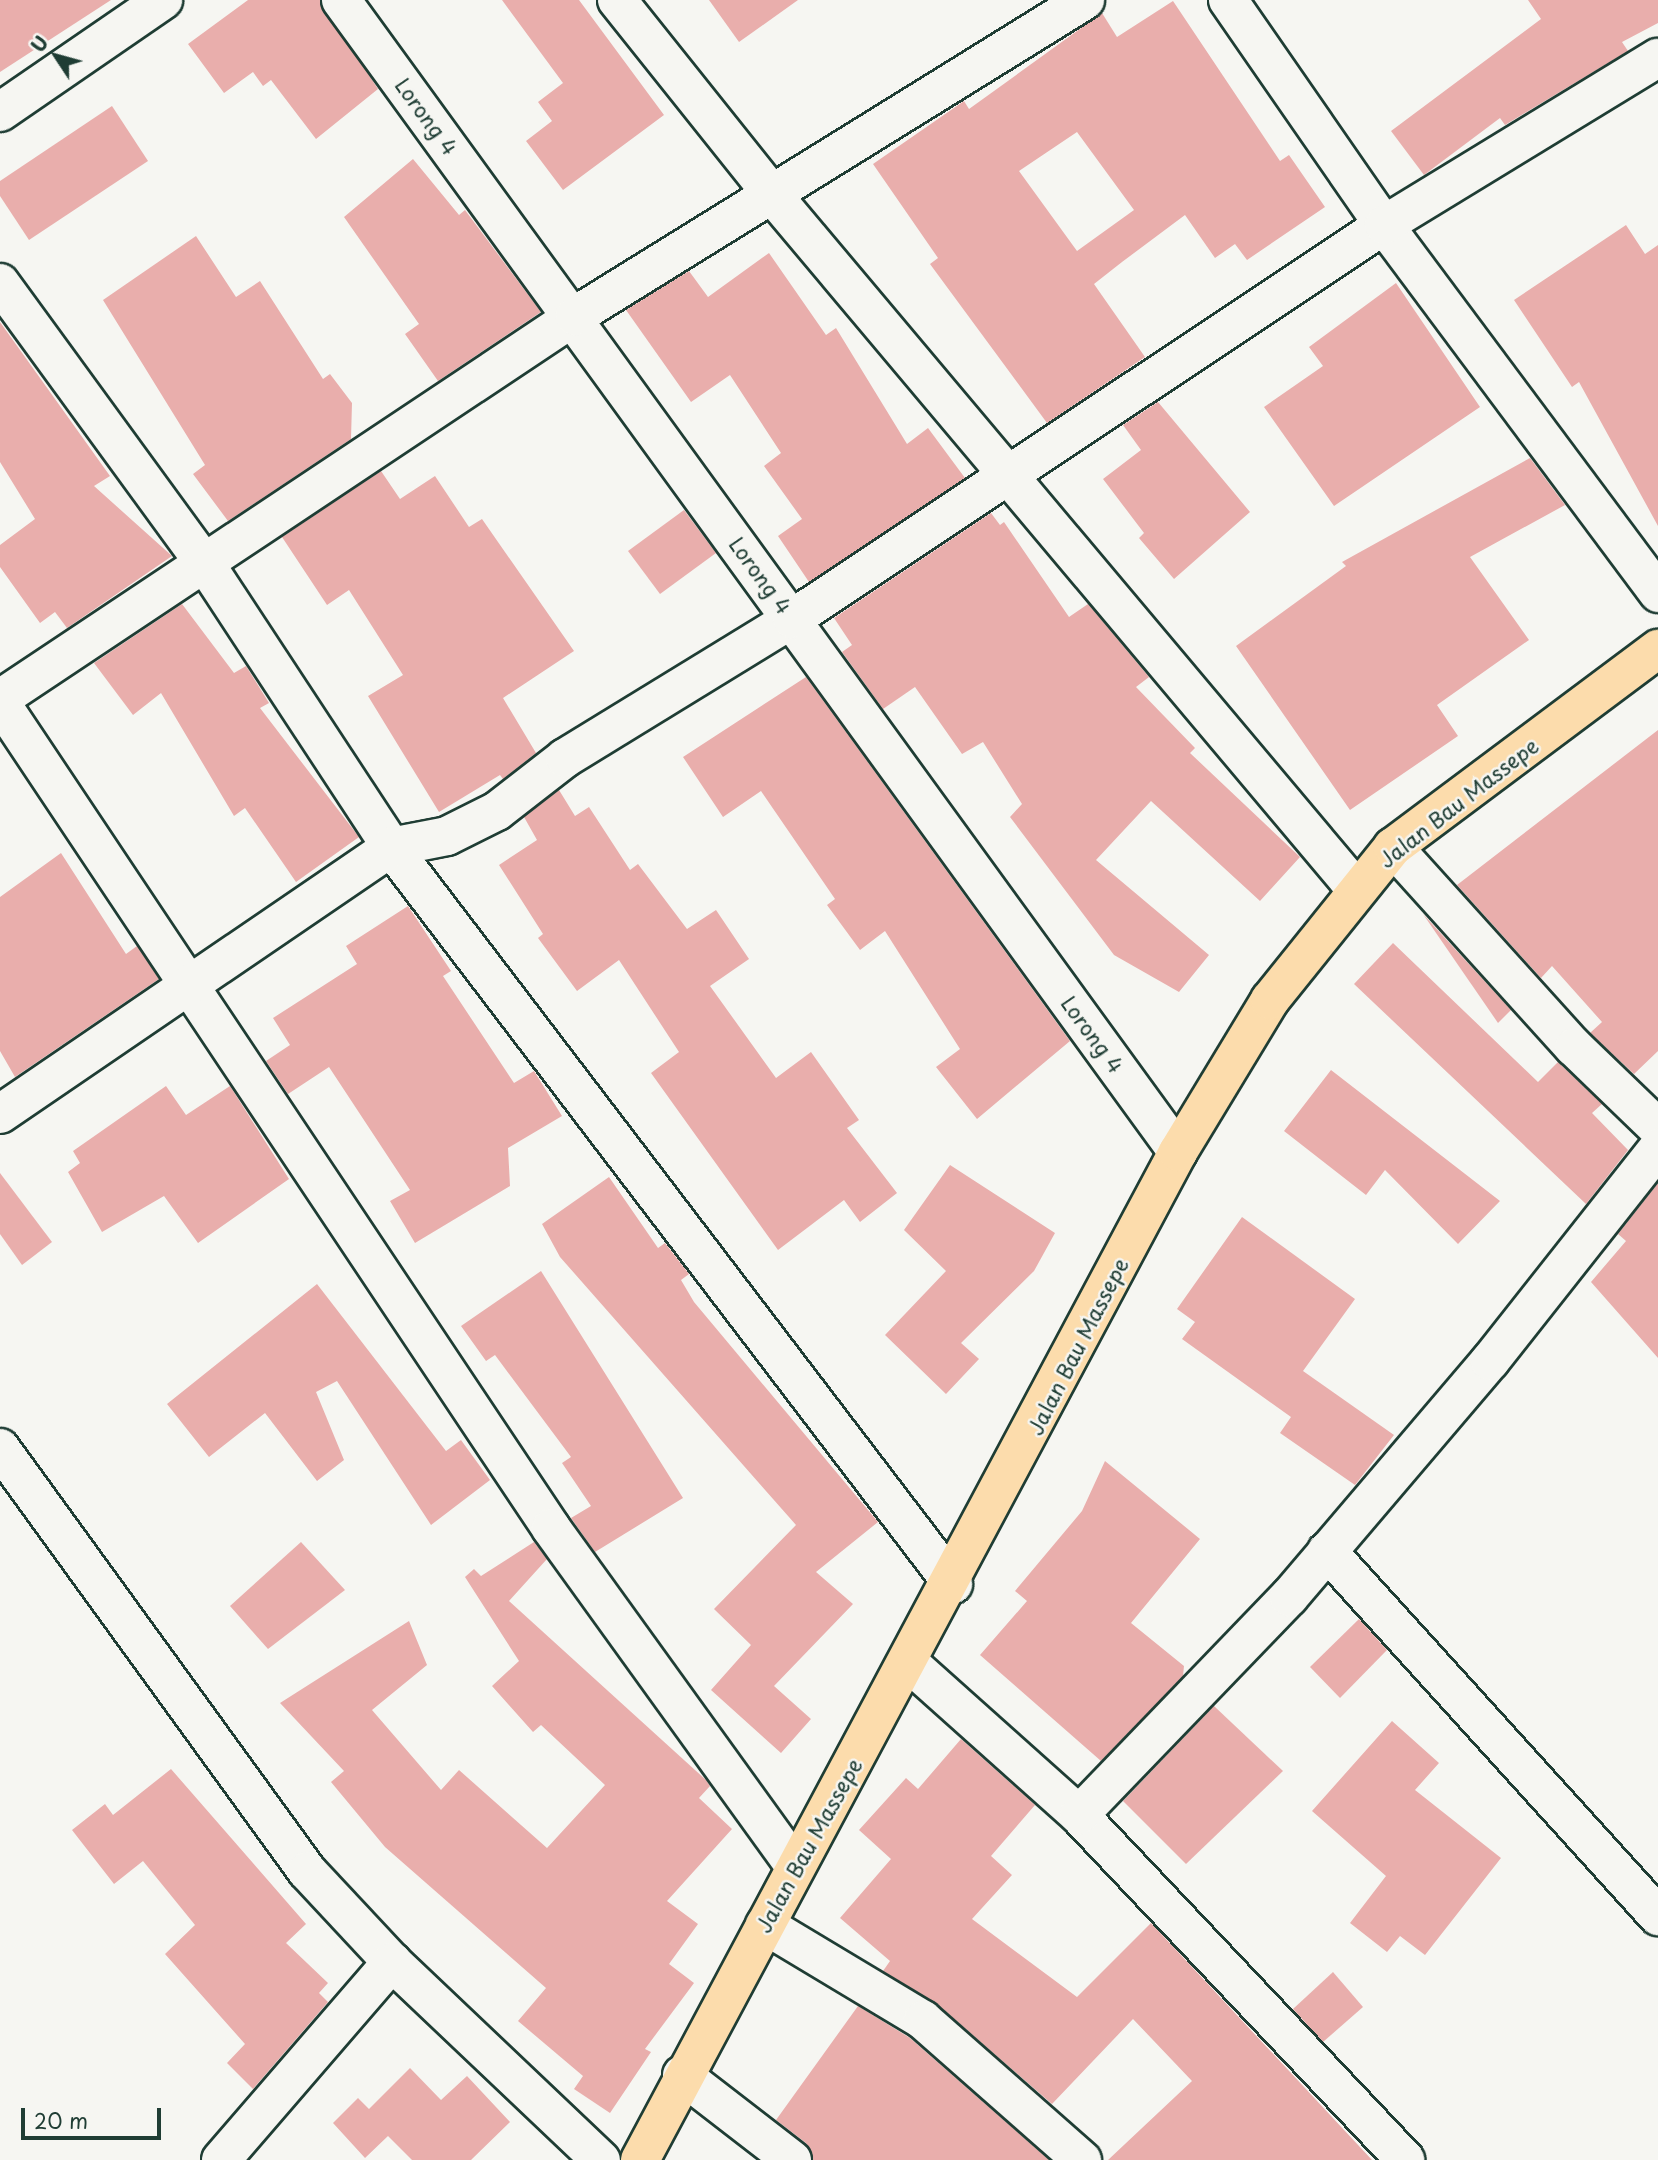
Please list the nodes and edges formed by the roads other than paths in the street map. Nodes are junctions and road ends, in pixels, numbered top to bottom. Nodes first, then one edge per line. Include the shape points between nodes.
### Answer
1 (163, 0) edge
2 (341, 0) edge
3 (617, 0) edge
4 (1085, 0) edge
5 (1228, 0) edge
6 (1658, 58) edge
7 (0, 112) edge
8 (770, 192) junction
9 (1384, 225) junction
10 (0, 283) edge
11 (575, 316) junction
12 (1010, 474) junction
13 (206, 565) junction
14 (1658, 593) edge
15 (792, 619) junction
16 (1653, 661) edge
17 (0, 701) edge
18 (391, 847) junction
19 (1394, 847) junction
20 (1355, 888) junction
21 (188, 988) junction
22 (0, 1114) edge
23 (1658, 1128) edge
24 (1658, 1148) edge
25 (1178, 1152) junction
26 (0, 1448) edge
27 (1327, 1551) junction
28 (953, 1584) junction
29 (908, 1662) junction
30 (1079, 1815) junction
31 (795, 1866) junction
32 (1658, 1916) edge
33 (765, 1925) junction
34 (392, 1962) junction
35 (682, 2075) junction
36 (221, 2160) edge
37 (601, 2160) edge
38 (640, 2160) edge
39 (792, 2160) edge
40 (1082, 2160) edge
41 (1405, 2160) edge

1 - 7 street
2 - 11 street, Lorong 4
3 - 8 street
4 - 8 street
5 - 9 street
6 - 9 street
8 - 11 street
8 - 12 street
9 - 12 street
9 - 14 street
10 - 13 street
11 - 13 street
11 - 15 street, Lorong 4
12 - 15 street
12 - 20 street
13 - 17 street
13 - 18 street
15 - 18 street via 565,758 474,824
15 - 25 street, Lorong 4
16 - 19 main road, Jalan Bau Massepe
17 - 21 street
18 - 21 street
18 - 28 street
19 - 20 main road, Jalan Bau Massepe
19 - 23 street via 1574,1047
20 - 25 main road, Jalan Bau Massepe via 1270,1000
21 - 22 street
21 - 31 street via 551,1528
24 - 27 street via 1490,1361
25 - 28 main road, Jalan Bau Massepe
26 - 34 street via 307,1871
27 - 30 street via 1215,1677
27 - 32 street
28 - 29 main road, Jalan Bau Massepe
29 - 30 street
29 - 31 main road, Jalan Bau Massepe
30 - 41 street
31 - 33 main road, Jalan Bau Massepe
33 - 35 main road, Jalan Bau Massepe
33 - 40 street via 923,2020
34 - 36 street
34 - 37 street
35 - 38 main road, Jalan Bau Massepe
35 - 39 street

